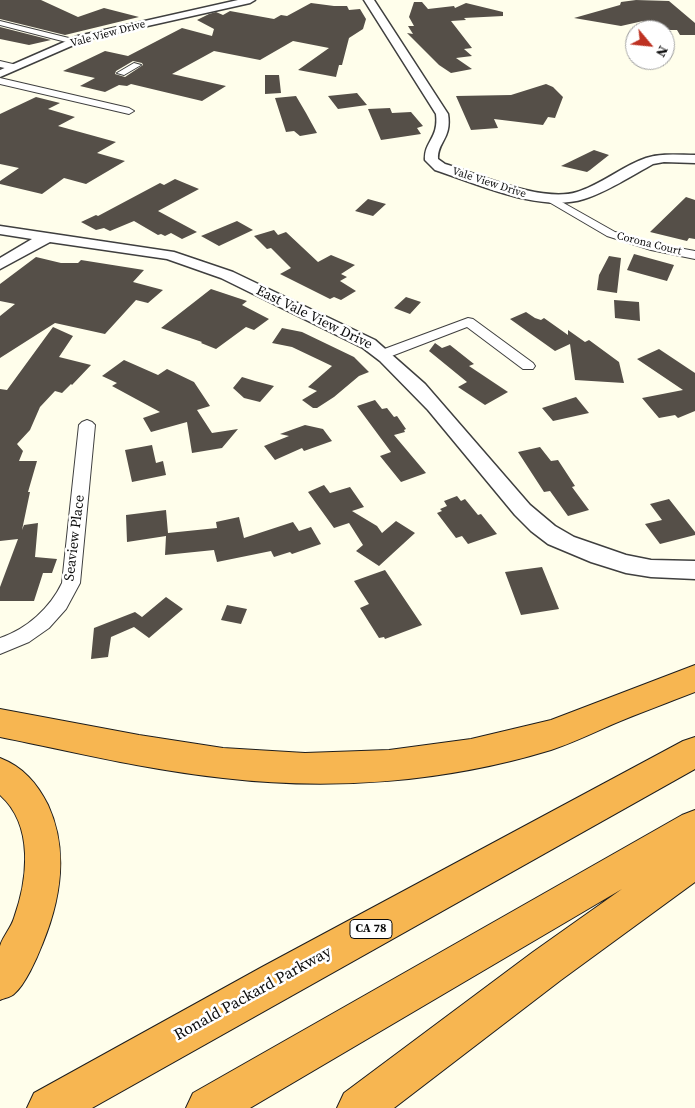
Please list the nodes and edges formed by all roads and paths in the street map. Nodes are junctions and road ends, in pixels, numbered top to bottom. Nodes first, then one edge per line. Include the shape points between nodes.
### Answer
1 (250, 0) edge
2 (369, 0) edge
3 (0, 22) edge
4 (74, 42) junction
5 (0, 64) edge
6 (137, 65) dead end
7 (14, 67) junction
8 (0, 74) edge
9 (121, 74) dead end
10 (0, 81) edge
11 (129, 111) dead end
12 (695, 160) edge
13 (553, 200) junction
14 (0, 230) edge
15 (49, 236) junction
16 (695, 255) edge
17 (0, 264) edge
18 (384, 354) junction
19 (528, 366) dead end
20 (86, 425) dead end
21 (695, 570) edge
22 (0, 646) edge
23 (695, 678) edge
24 (0, 723) edge
25 (695, 752) edge
26 (0, 774) edge
27 (695, 827) edge
28 (695, 860) edge
29 (0, 980) edge
30 (49, 1108) edge
31 (208, 1108) edge
32 (359, 1108) edge

1 - 4 street, Vale View Drive
2 - 13 street, Vale View Drive via 442,114 444,128 431,150 432,160 454,172
3 - 4 street
4 - 7 street, Vale View Drive
5 - 7 street
6 - 9 street
7 - 8 street, Vale View Drive
10 - 11 street
12 - 13 street, Vale View Drive via 677,157 649,162 581,196
13 - 16 street, Corona Court via 611,234
14 - 15 street, East Vale View Drive
15 - 17 street
15 - 18 street, East Vale View Drive via 169,256 201,265
18 - 19 street via 468,322
18 - 21 street, East Vale View Drive via 532,519 556,538 614,562 638,568
20 - 22 street, Seaview Place via 71,583 42,624
23 - 24 highway via 552,734 478,753 348,768 224,763 123,748
25 - 30 highway, Ronald Packard Parkway / CA 78
26 - 29 highway via 27,800 39,825 43,852 41,890 31,926
27 - 31 highway
28 - 32 highway via 547,966

